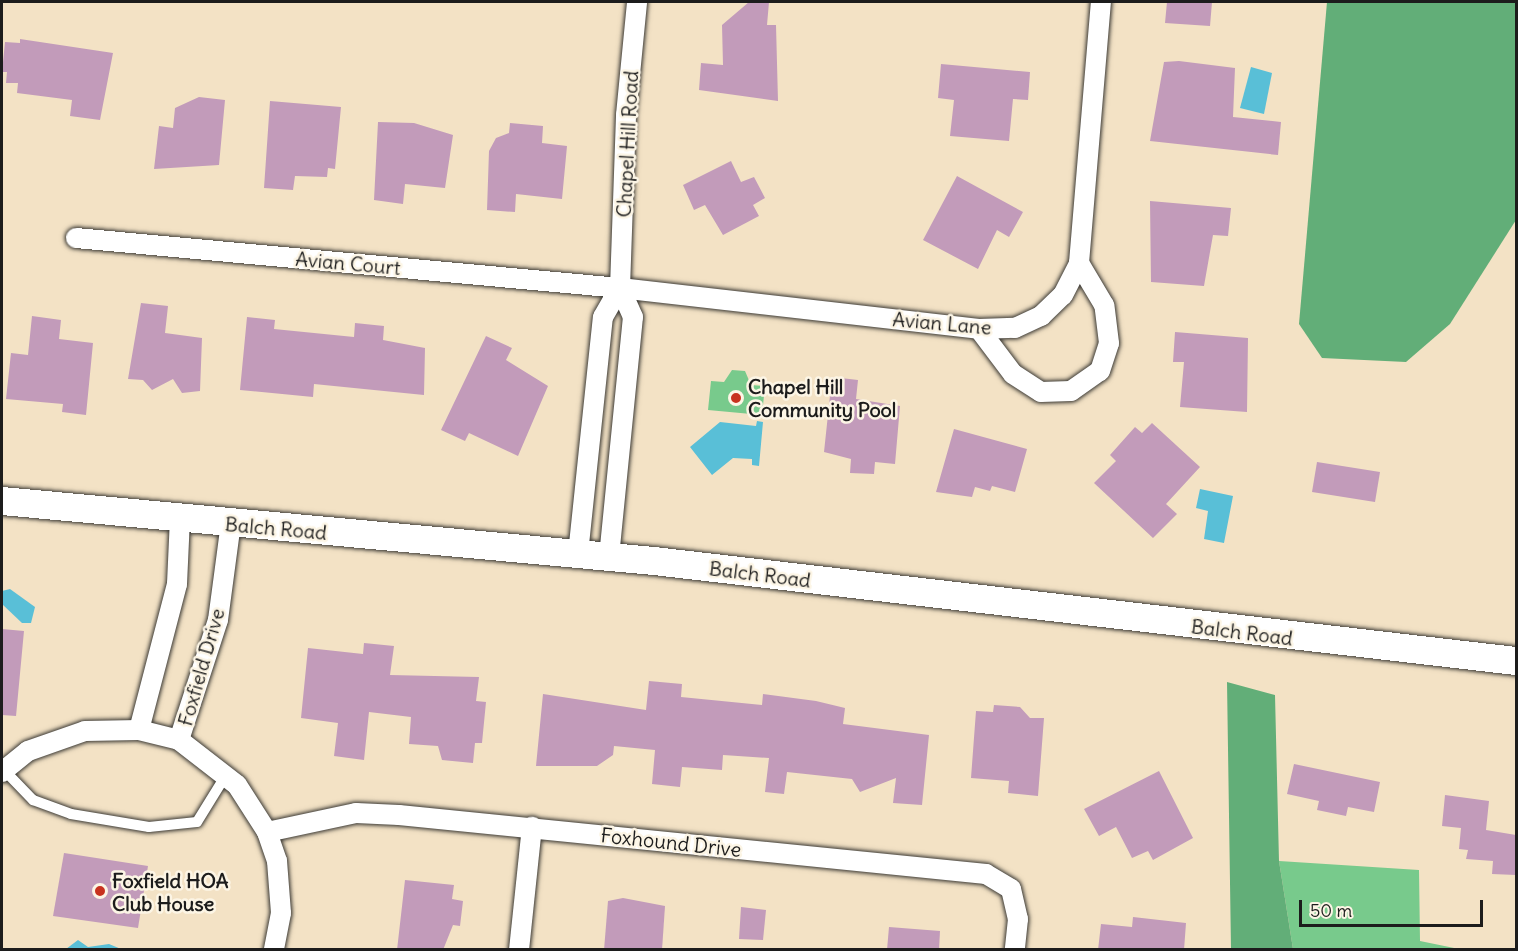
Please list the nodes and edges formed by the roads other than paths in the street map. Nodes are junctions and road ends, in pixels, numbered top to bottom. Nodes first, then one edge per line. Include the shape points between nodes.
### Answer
1 (637, 2) edge
2 (1101, 2) edge
3 (76, 237) dead end
4 (1079, 263) junction
5 (620, 288) junction
6 (979, 329) junction
7 (2, 501) edge
8 (180, 519) junction
9 (231, 523) junction
10 (578, 555) junction
11 (609, 557) junction
12 (1516, 661) edge
13 (139, 730) junction
14 (179, 740) junction
15 (3, 771) edge
16 (226, 775) junction
17 (532, 827) junction
18 (267, 832) junction
19 (274, 950) edge
20 (519, 950) edge
21 (1015, 950) edge

1 - 5 street, Chapel Hill Road via 626,115
2 - 4 street, Avian Lane
3 - 5 street, Avian Court
4 - 6 street, Avian Lane via 1063,296 1041,316 1015,328
4 - 6 street via 1104,305 1109,343 1100,371 1071,391 1041,392 1013,374
5 - 6 street, Avian Lane
5 - 10 street, Chapel Hill Road via 603,317
5 - 11 street, Chapel Hill Road via 633,317
7 - 8 street, Balch Road
8 - 9 street, Balch Road
8 - 13 street via 177,584
9 - 10 street, Balch Road
9 - 14 street, Foxfield Drive via 218,620
10 - 11 street, Balch Road
11 - 12 street, Balch Road
13 - 14 street
13 - 15 street via 85,731 53,739
14 - 16 street
15 - 16 lane via 33,800 71,814 149,826 197,822
16 - 18 street
17 - 18 street, Foxhound Drive via 356,813
17 - 20 street
17 - 21 street, Foxhound Drive via 986,874 1011,889 1018,919
18 - 19 street via 277,861 281,913

